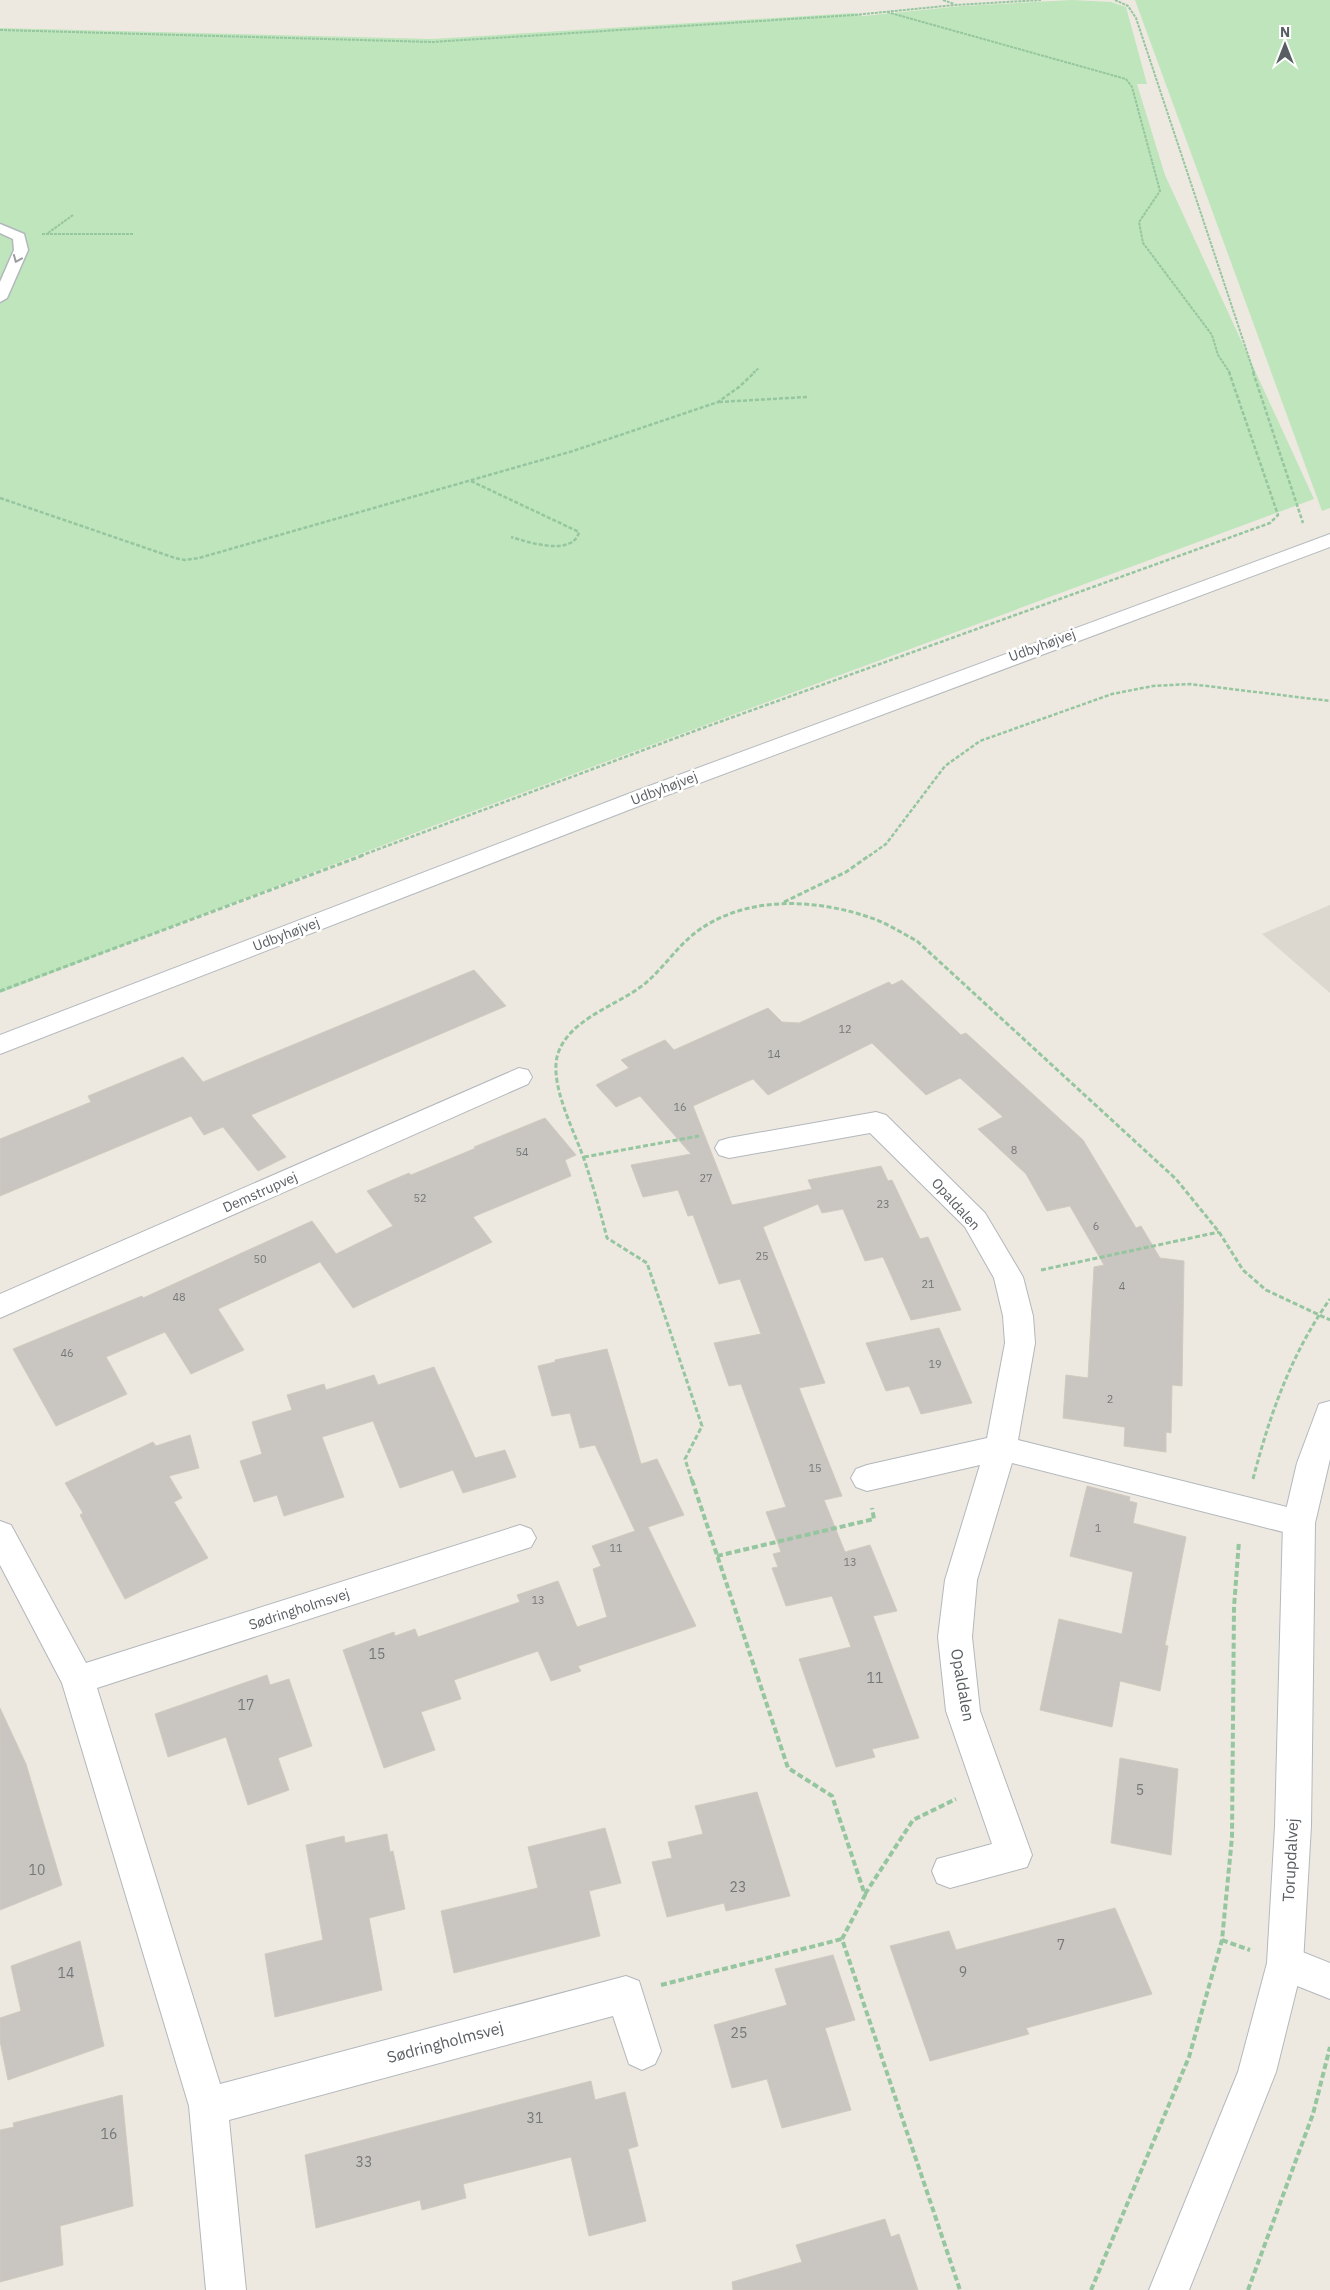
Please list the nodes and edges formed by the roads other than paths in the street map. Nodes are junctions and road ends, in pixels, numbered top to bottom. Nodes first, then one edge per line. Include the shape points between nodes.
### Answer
1 (0, 228) edge
2 (0, 298) edge
3 (1329, 540) edge
4 (0, 1045) edge
5 (520, 1077) dead end
6 (729, 1148) road end
7 (0, 1308) edge
8 (1330, 1413) edge
9 (1001, 1448) junction
10 (867, 1478) road end
11 (1299, 1523) junction
12 (0, 1534) edge
13 (520, 1538) dead end
14 (78, 1680) junction
15 (950, 1871) dead end
16 (1285, 1963) junction
17 (1330, 1981) edge
18 (642, 2051) dead end
19 (208, 2106) junction
20 (226, 2290) edge
21 (1168, 2290) edge

1 -> 2 lane via 19,237 21,250
3 - 4 street, Udbyhøjvej via 649,794
5 - 7 street, Demstrupvej
6 - 9 street, Opaldalen via 876,1122 975,1220 1008,1277 1018,1316 1020,1343
8 - 11 street, Torupdalvej via 1313,1463
9 - 10 street
9 - 11 street
9 - 15 street, Opaldalen via 961,1580 955,1637 963,1711 1014,1855
11 - 16 street, Torupdalvej via 1293,1826
12 - 14 street
13 - 14 street, Sødringholmsvej
14 - 19 street
16 - 17 street
16 - 21 street, Torupdalvej via 1257,2072
18 - 19 street, Sødringholmsvej via 626,1994
19 - 20 street

